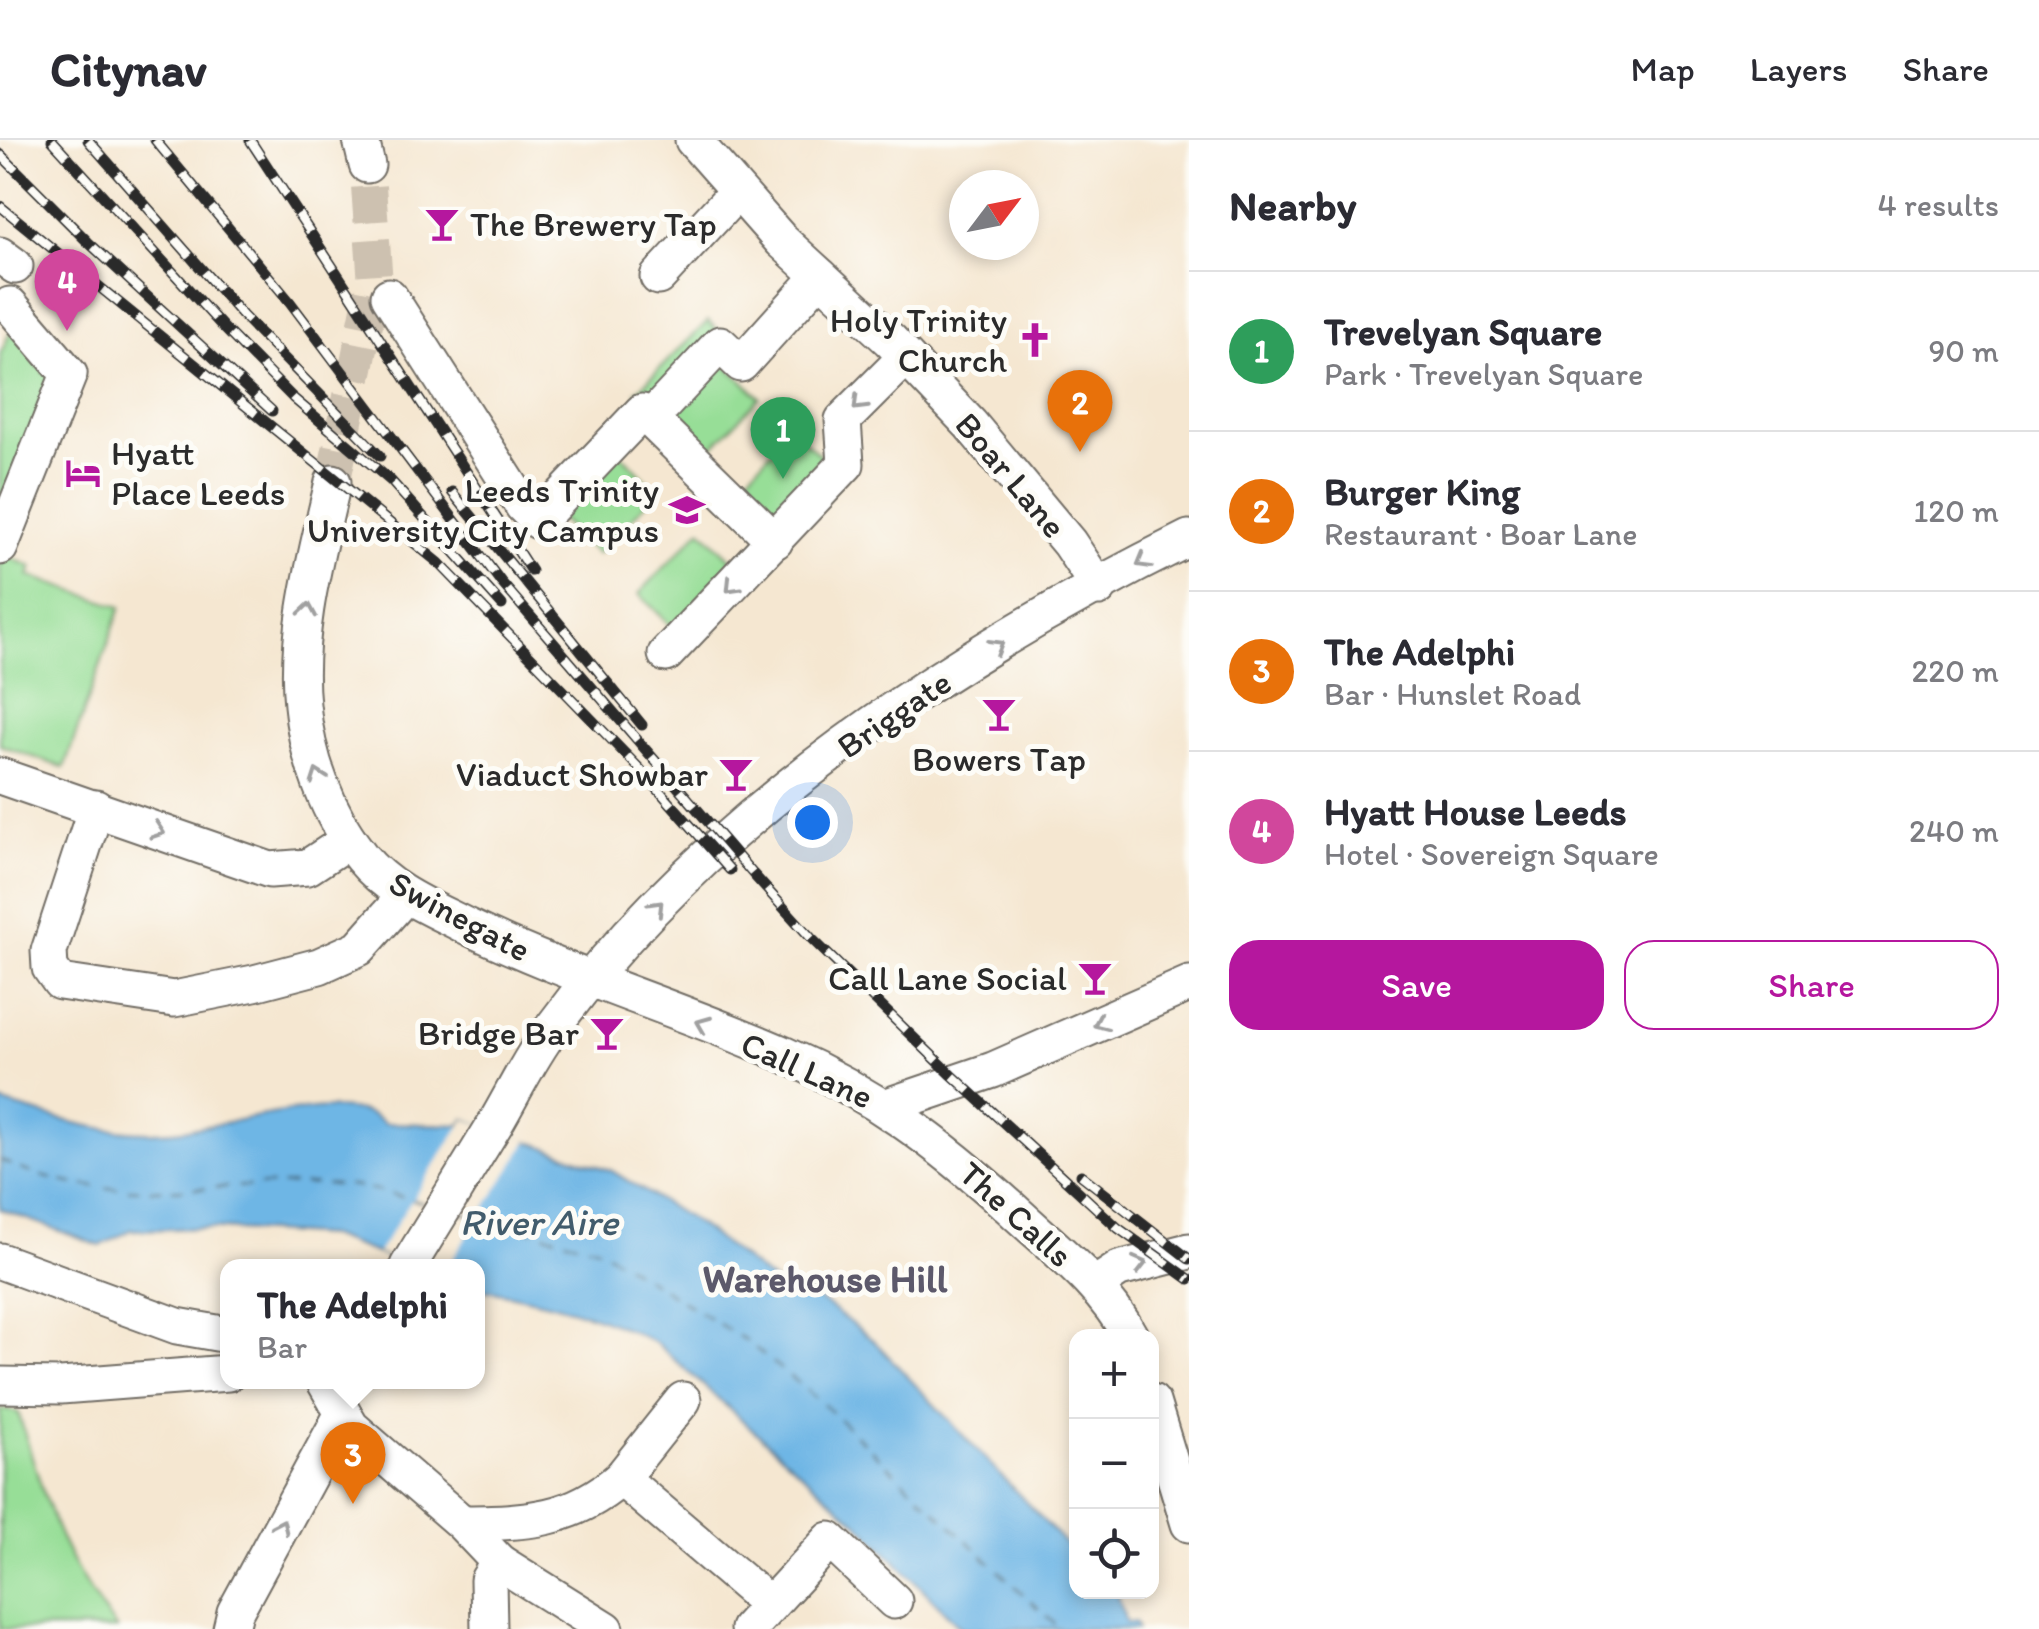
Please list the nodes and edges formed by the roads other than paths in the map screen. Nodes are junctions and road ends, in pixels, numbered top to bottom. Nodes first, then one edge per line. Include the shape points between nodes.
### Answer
1 (693, 140) edge
2 (736, 193) junction
3 (820, 276) junction
4 (658, 277) dead end
5 (388, 296) dead end
6 (10, 305) dead end
7 (906, 357) junction
8 (650, 419) junction
9 (333, 482) tunnel mouth
10 (1189, 538) edge
11 (775, 541) junction
12 (0, 547) edge
13 (1099, 588) junction
14 (666, 654) dead end
15 (0, 776) edge
16 (96, 808) junction
17 (349, 840) junction
18 (405, 896) junction
19 (592, 979) junction
20 (1189, 984) edge
21 (888, 1106) junction
22 (1189, 1251) edge
23 (412, 1259) edge
24 (0, 1261) edge
25 (1095, 1285) junction
26 (177, 1326) junction
27 (1125, 1329) edge
28 (220, 1334) edge
29 (220, 1373) edge
30 (183, 1375) junction
31 (0, 1385) edge
32 (329, 1389) edge
33 (684, 1400) dead end
34 (342, 1415) junction
35 (1157, 1419) edge
36 (622, 1478) junction
37 (462, 1523) junction
38 (1189, 1524) edge
39 (499, 1562) junction
40 (894, 1601) dead end
41 (759, 1617) edge
42 (233, 1620) edge
43 (487, 1621) edge
44 (606, 1629) edge

1 - 2 street, Boar Lane
2 - 3 street, Boar Lane
2 - 4 street
3 - 7 street, Boar Lane
3 - 8 street via 741,364 720,344
5 - 8 street via 538,521 642,412
6 - 12 street via 69,374
7 -> 11 street via 843,420 846,464
7 - 13 street, Boar Lane via 970,424
8 - 11 street
17 -> 9 street, Swinegate via 316,770 300,676 313,569
10 -> 13 street, Briggate
11 -> 14 street
19 -> 13 street, Briggate via 692,872 782,792 930,687
15 - 16 street
16 -> 17 street via 270,870 308,867
16 - 18 street via 49,951 51,987 174,998 254,983 359,948
17 - 18 street, Swinegate
18 - 19 street, Swinegate
21 -> 19 street, Call Lane via 780,1053
19 - 23 street, Briggate via 553,1026
20 -> 21 street, Call Lane via 993,1070
21 - 25 street, The Calls
25 -> 22 street via 1118,1269
24 - 26 street
25 - 27 street, The Calls
26 - 28 street
26 - 30 street via 185,1348
29 - 30 street
30 - 31 street
32 - 34 street
33 - 36 street
34 - 37 street
42 -> 34 street
35 - 38 street
36 - 37 street via 568,1514
36 - 41 street
37 - 39 street
39 - 43 street via 488,1580
39 - 44 street
40 - 41 street via 830,1540

